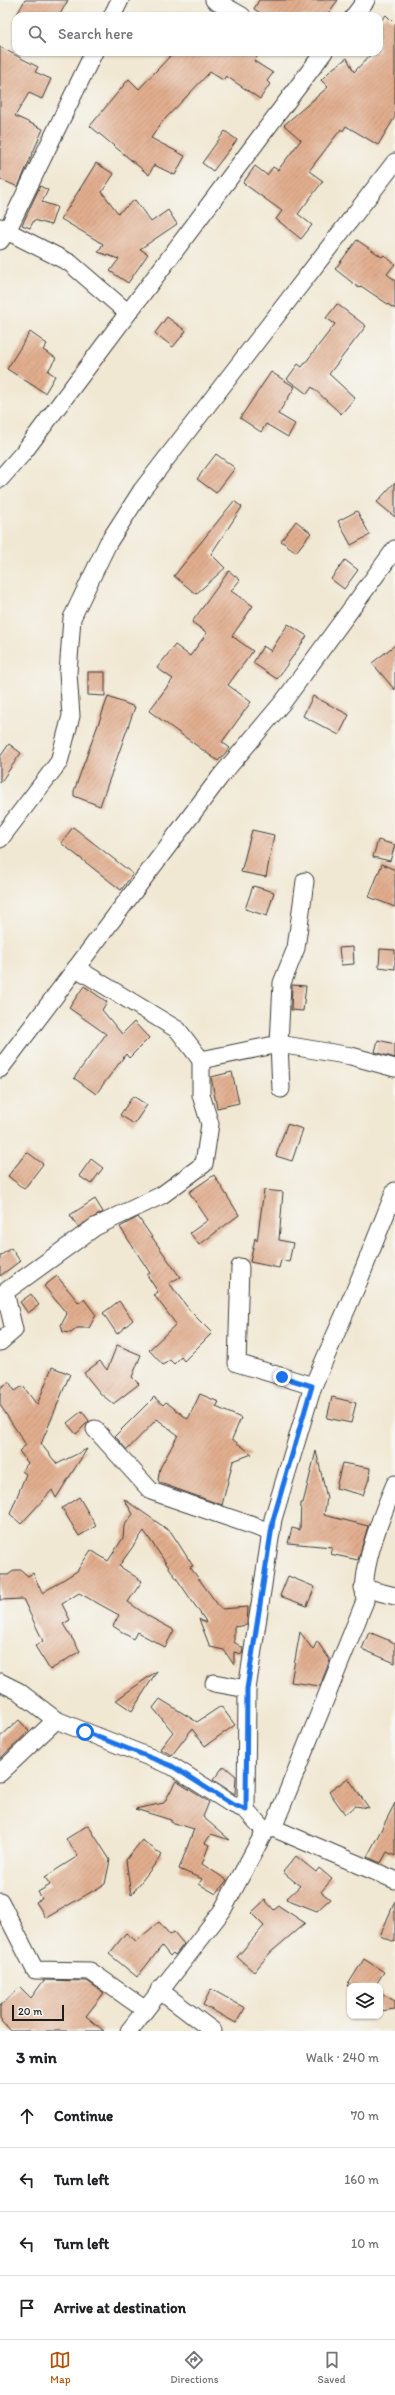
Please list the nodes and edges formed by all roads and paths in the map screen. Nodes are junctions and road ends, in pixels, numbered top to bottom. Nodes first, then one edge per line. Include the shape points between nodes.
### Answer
1 (120, 0) edge
2 (214, 0) edge
3 (366, 0) edge
4 (114, 12) edge
5 (235, 12) edge
6 (357, 12) edge
7 (92, 56) edge
8 (314, 56) edge
9 (395, 162) edge
10 (2, 233) edge
11 (128, 313) junction
12 (0, 479) edge
13 (395, 550) edge
14 (0, 839) edge
15 (305, 881) dead end
16 (76, 968) junction
17 (279, 1044) junction
18 (201, 1060) junction
19 (395, 1068) edge
20 (0, 1069) edge
21 (281, 1089) dead end
22 (395, 1190) edge
23 (240, 1266) dead end
24 (0, 1342) edge
25 (312, 1386) junction
26 (95, 1430) dead end
27 (395, 1484) edge
28 (271, 1532) junction
29 (363, 1588) junction
30 (395, 1596) edge
31 (0, 1682) edge
32 (214, 1683) dead end
33 (247, 1689) junction
34 (56, 1720) junction
35 (0, 1773) edge
36 (246, 1810) junction
37 (269, 1830) junction
38 (395, 1880) edge
39 (0, 1901) edge
40 (159, 1990) junction
41 (144, 2009) junction
42 (128, 2031) edge
43 (213, 2031) edge

1 - 4 street
2 - 5 street
3 - 6 street
7 - 10 street
8 - 11 street
9 - 14 street via 142,490 108,543 72,618 68,673 70,716 59,762
10 - 11 street via 70,263
11 - 12 street via 23,453
13 - 16 street via 283,702 220,776
15 - 17 street via 296,948 282,983
16 - 18 street via 178,1030
16 - 20 street
17 - 18 street
17 - 19 street via 351,1056
17 - 21 street
18 - 24 street via 201,1095 210,1124 204,1164 162,1195 95,1227 5,1292 14,1330
22 - 25 street via 358,1283
23 - 25 street via 237,1363
25 - 28 street
26 - 28 street via 151,1492
27 - 29 street via 380,1520
28 - 33 street
29 - 30 street
29 - 37 street via 365,1601
31 - 34 street via 18,1691
32 - 33 street
33 - 36 street
34 - 35 street
34 - 36 street via 172,1766 230,1803
36 - 37 street
37 - 38 street
37 - 40 street via 222,1911
39 - 41 street via 35,1970 90,1971
40 - 41 street
40 - 43 street
41 - 42 street

